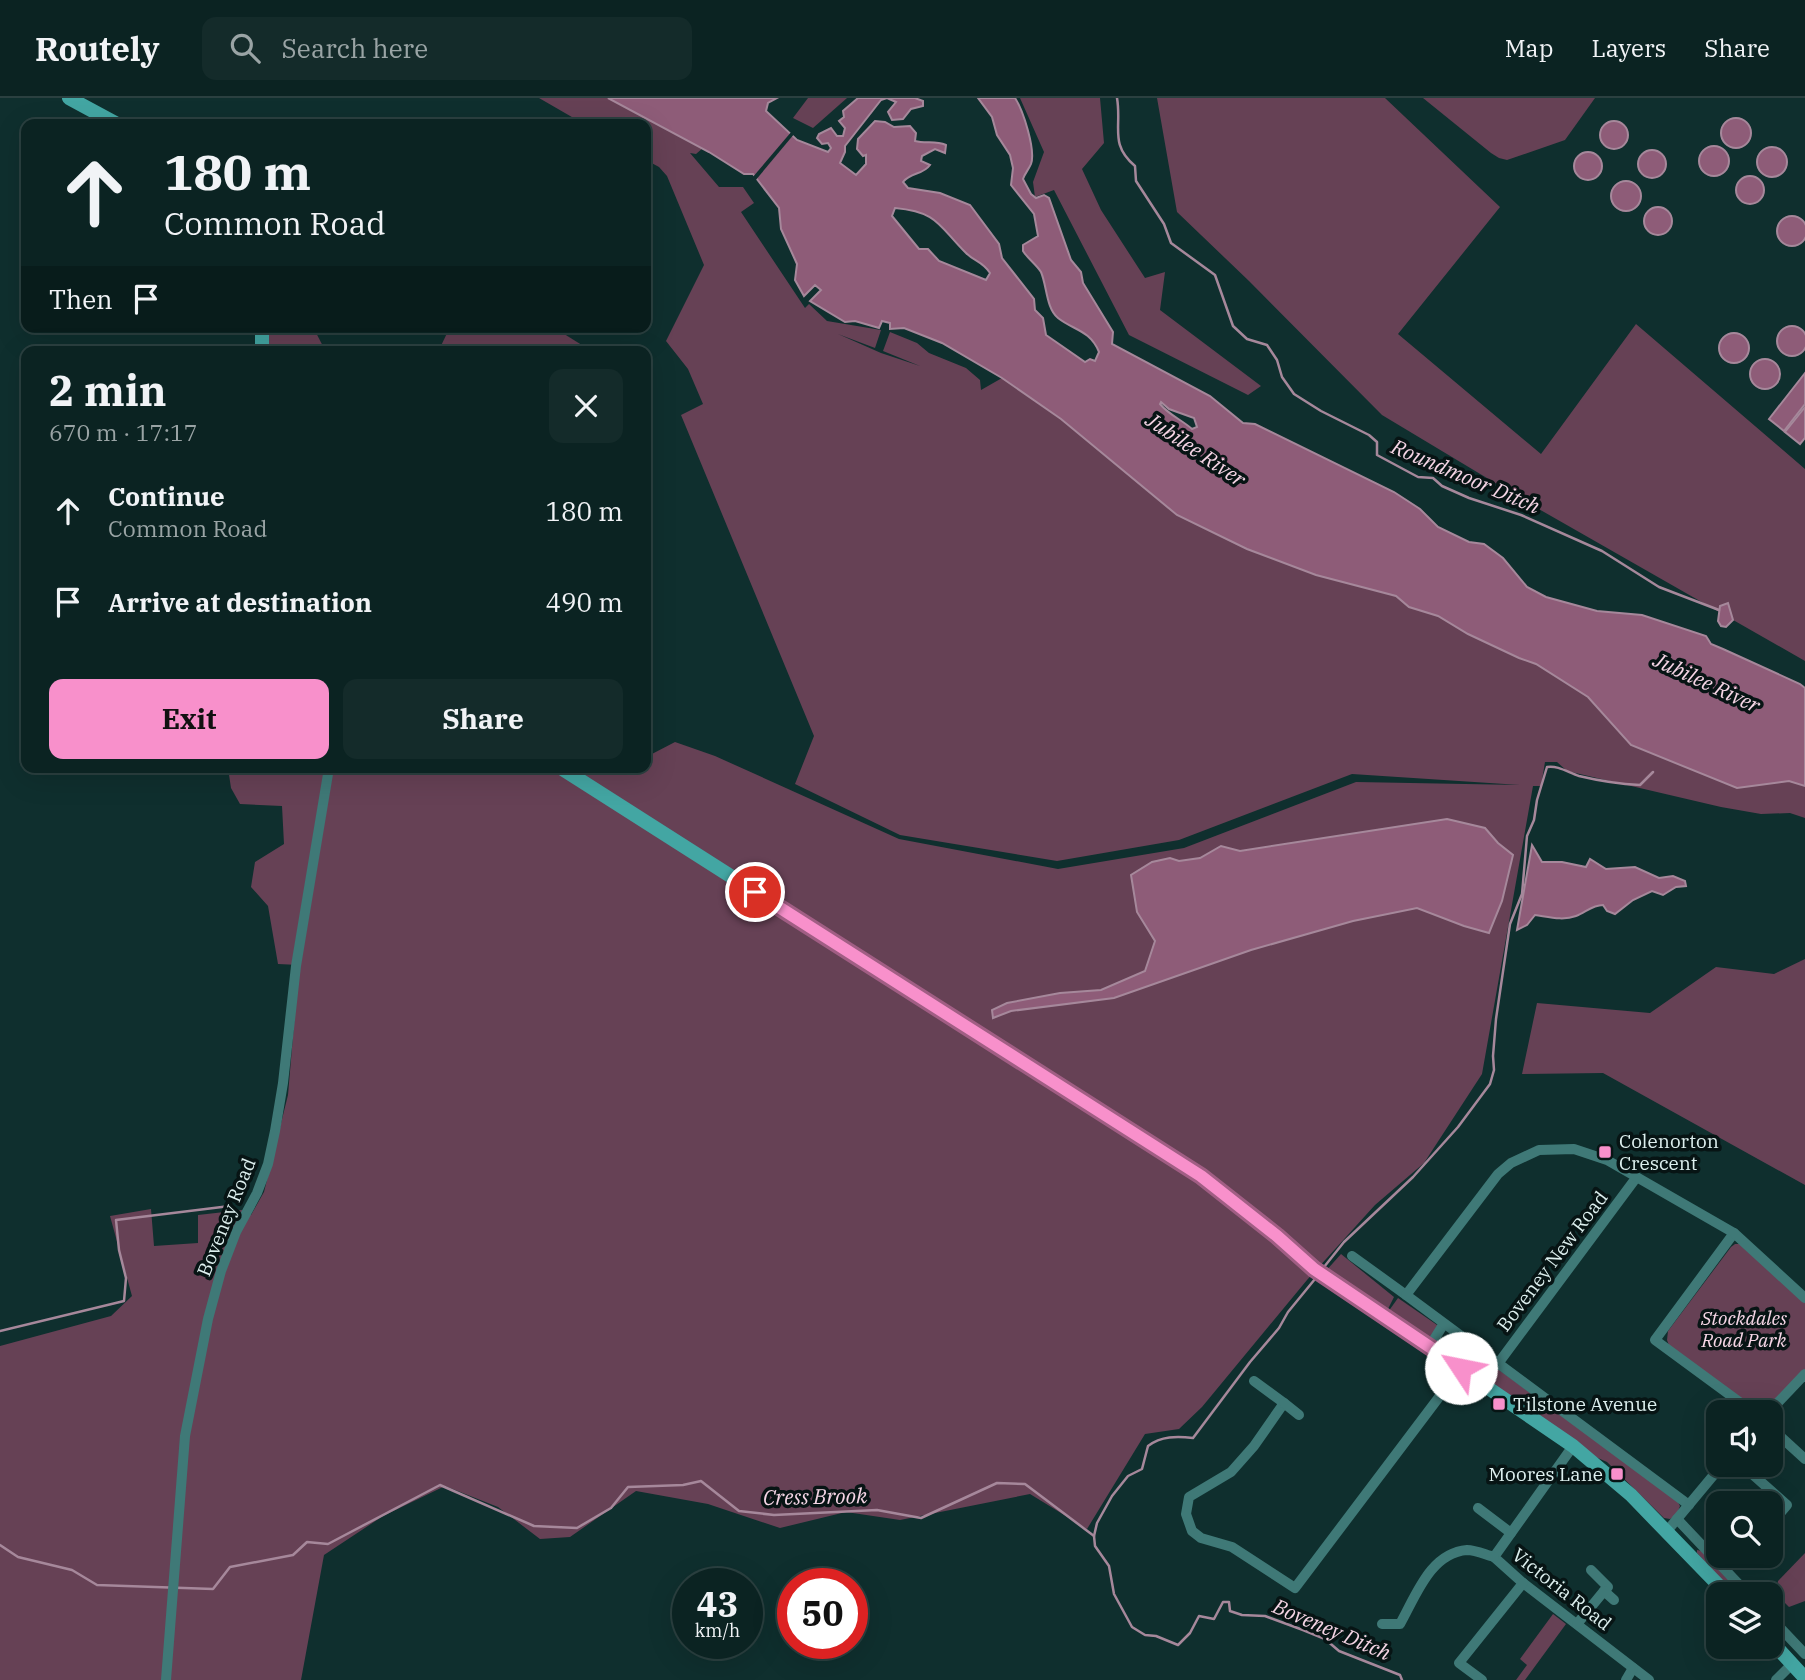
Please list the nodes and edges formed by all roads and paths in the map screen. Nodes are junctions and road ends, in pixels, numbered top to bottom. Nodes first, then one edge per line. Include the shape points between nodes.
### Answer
1 (69, 98) edge
2 (108, 119) edge
3 (328, 773) edge
4 (569, 773) edge
5 (1636, 1178) junction
6 (1734, 1233) junction
7 (1352, 1256) dead end
8 (1408, 1292) junction
9 (1805, 1298) edge
10 (1443, 1325) junction
11 (1430, 1346) junction
12 (1497, 1365) junction
13 (1461, 1368) junction
14 (1805, 1374) edge
15 (1254, 1381) dead end
16 (1737, 1400) edge
17 (1780, 1400) edge
18 (1284, 1403) junction
19 (1299, 1415) dead end
20 (1783, 1438) edge
21 (1573, 1446) junction
22 (1805, 1459) edge
23 (1712, 1477) edge
24 (1756, 1477) edge
25 (1771, 1491) edge
26 (1689, 1505) junction
27 (1478, 1508) dead end
28 (1677, 1519) junction
29 (1667, 1531) junction
30 (1511, 1533) junction
31 (1494, 1557) junction
32 (1591, 1570) dead end
33 (1716, 1582) edge
34 (1737, 1582) edge
35 (1523, 1583) junction
36 (1604, 1591) junction
37 (1614, 1600) dead end
38 (1382, 1624) dead end
39 (1577, 1624) junction
40 (1783, 1631) edge
41 (1783, 1654) edge
42 (1805, 1654) edge
43 (1792, 1664) junction
44 (1633, 1668) junction
45 (1805, 1678) edge
46 (1777, 1679) edge
47 (166, 1680) edge
48 (1482, 1680) edge
49 (1626, 1680) edge
50 (1649, 1680) edge

1 - 2 main road
3 - 47 street, Boveney Road via 268,1164 221,1271 185,1436
4 - 11 main road via 1201,1176 1314,1269
5 - 6 street
5 - 8 street via 1607,1160 1574,1149 1539,1150 1511,1163
5 - 12 street, Boveney New Road
6 - 9 street
6 - 16 street via 1655,1340
7 - 8 street
8 - 10 street
10 - 11 street
10 - 12 street
11 - 13 main road
12 - 26 street
13 - 18 street via 1295,1588 1232,1547 1201,1538 1192,1531 1186,1514 1189,1497 1231,1472
13 - 21 main road
14 - 17 street
15 - 18 street
18 - 19 street
20 - 22 street
21 - 29 main road
21 - 30 street, Victoria Road
23 - 26 street
24 - 25 street
26 - 28 street
27 - 30 street
28 - 29 street
28 - 34 street
29 - 33 main road
30 - 31 street, Victoria Road
31 - 35 street, Victoria Road
31 - 38 street via 1470,1550 1448,1555 1431,1570 1400,1624
32 - 36 street via 1608,1587
35 - 39 street, Victoria Road
35 - 48 street via 1459,1663
36 - 37 street
36 - 39 street
39 - 44 street, Victoria Road
40 - 42 street
41 - 43 main road
43 - 45 main road
43 - 46 street
44 - 49 street
44 - 50 street, Victoria Road

